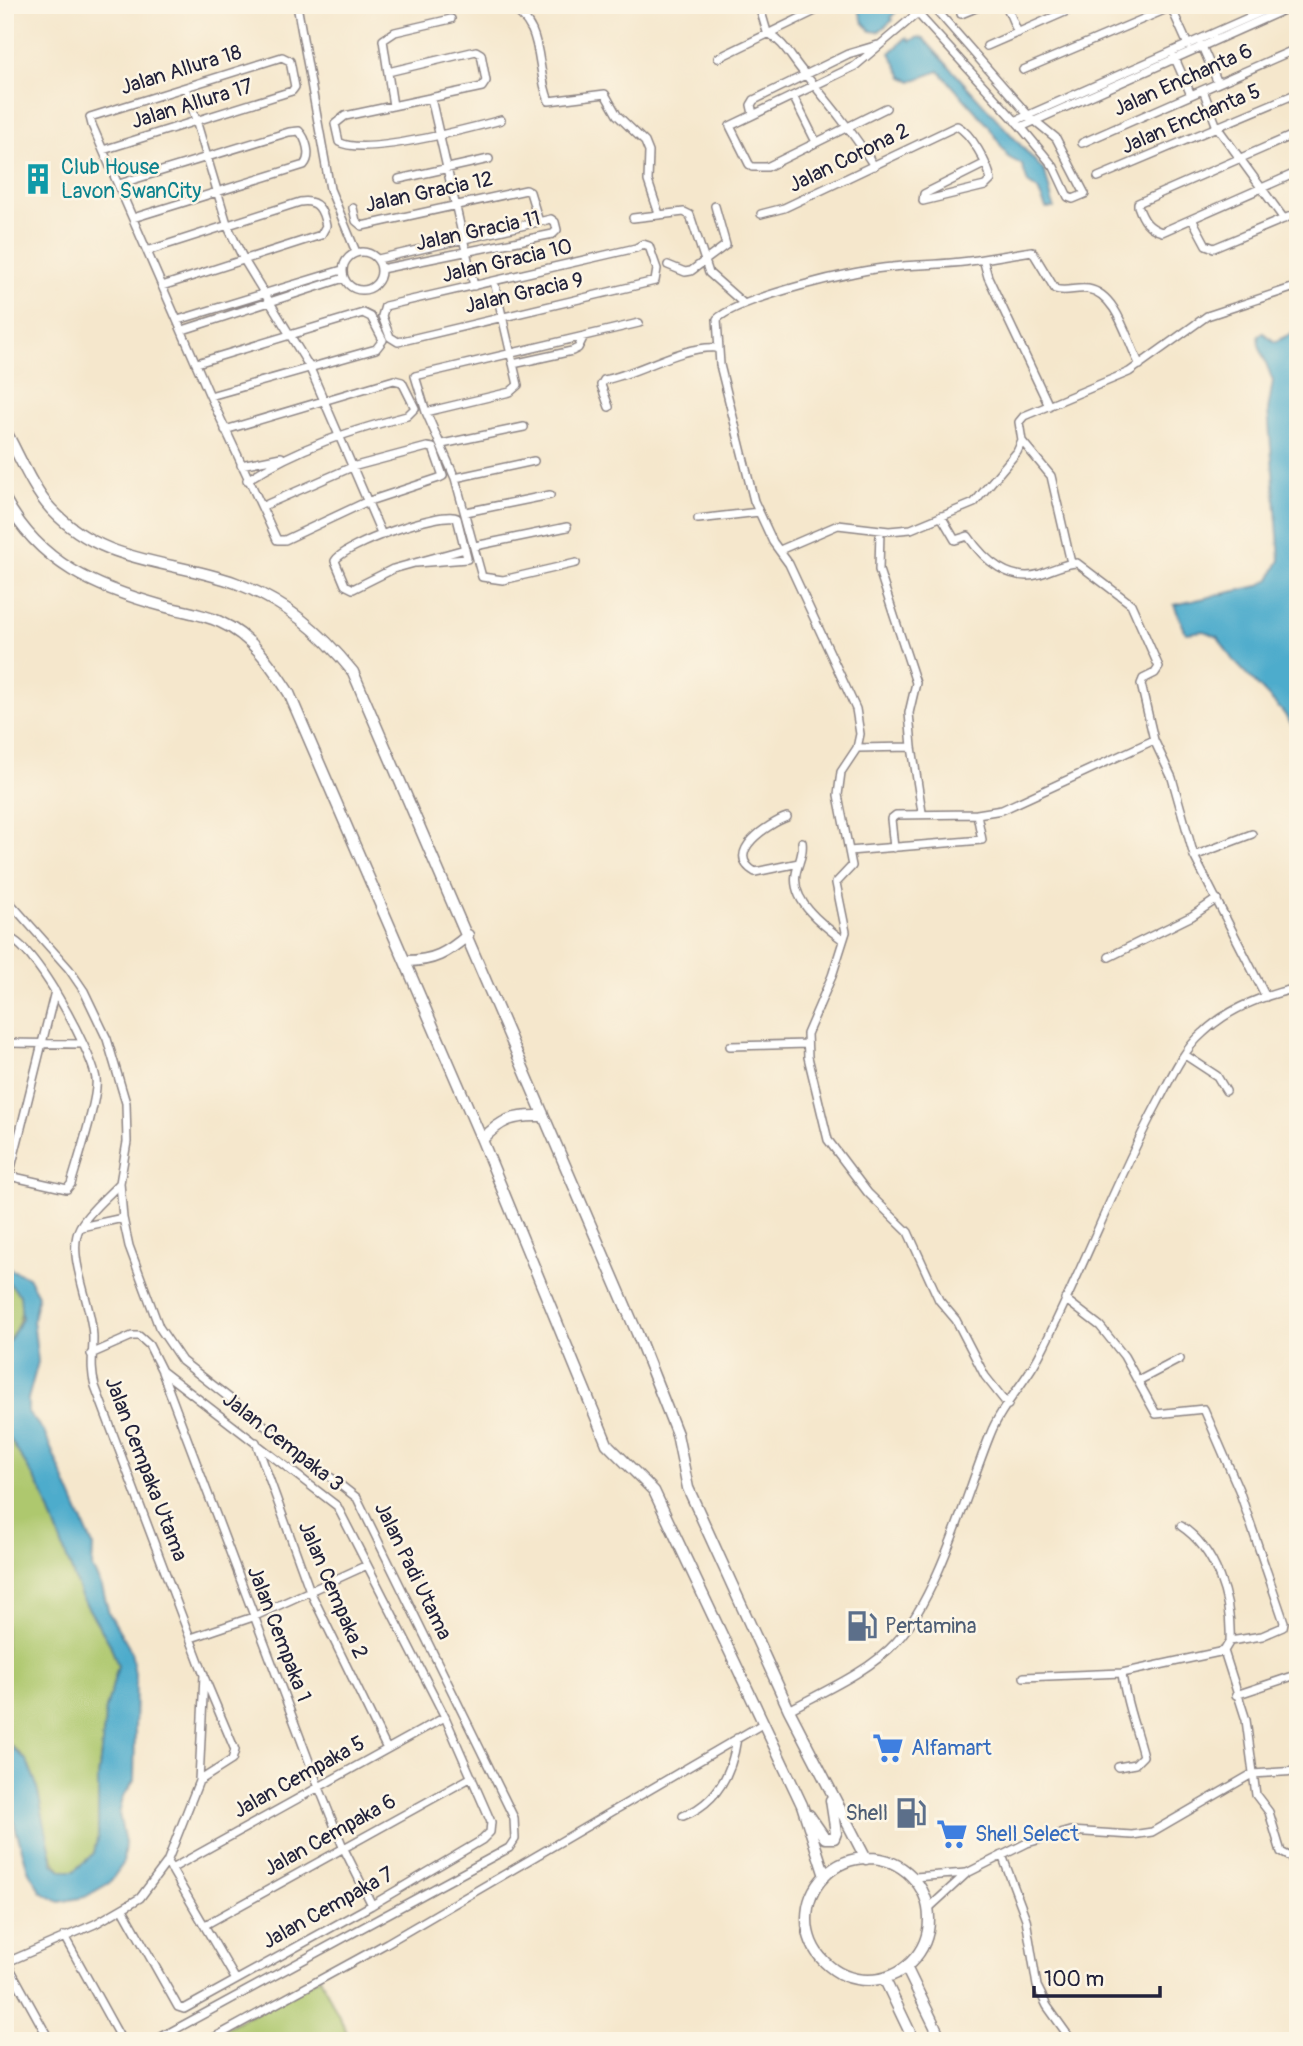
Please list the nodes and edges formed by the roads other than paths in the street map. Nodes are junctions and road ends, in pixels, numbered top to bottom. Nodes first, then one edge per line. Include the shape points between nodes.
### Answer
1 (297, 5) edge
2 (506, 5) edge
3 (759, 5) edge
4 (910, 5) edge
5 (927, 5) edge
6 (932, 5) edge
7 (984, 5) edge
8 (1006, 5) edge
9 (1081, 5) edge
10 (1277, 5) edge
11 (1295, 5) edge
12 (1174, 6) edge
13 (821, 8) dead end
14 (917, 13) junction
15 (961, 14) dead end
16 (451, 19) dead end
17 (767, 32) junction
18 (1018, 33) junction
19 (1200, 43) junction
20 (882, 44) junction
21 (1188, 45) junction
22 (987, 46) dead end
23 (1298, 48) edge
24 (1173, 55) junction
25 (718, 58) dead end
26 (1023, 71) dead end
27 (388, 72) junction
28 (805, 75) junction
29 (1218, 83) junction
30 (815, 84) junction
31 (186, 87) junction
32 (1203, 90) junction
33 (292, 91) joint
34 (1298, 93) edge
35 (1191, 95) junction
36 (793, 96) junction
37 (431, 98) junction
38 (393, 106) junction
39 (886, 108) dead end
40 (753, 114) junction
41 (1029, 116) junction
42 (501, 120) dead end
43 (1037, 120) junction
44 (196, 122) junction
45 (1018, 124) junction
46 (849, 126) junction
47 (1217, 127) junction
48 (1298, 133) edge
49 (440, 135) junction
50 (816, 142) junction
51 (1082, 143) dead end
52 (103, 150) junction
53 (207, 157) junction
54 (489, 159) dead end
55 (1239, 159) junction
56 (984, 164) junction
57 (874, 166) junction
58 (447, 168) junction
59 (1298, 172) edge
60 (1098, 177) dead end
61 (399, 179) dead end
62 (119, 184) junction
63 (1261, 188) junction
64 (218, 192) junction
65 (456, 205) junction
66 (716, 206) dead end
67 (353, 208) dead end
68 (1298, 213) edge
69 (659, 214) junction
70 (761, 214) dead end
71 (133, 218) junction
72 (633, 218) dead end
73 (1192, 219) junction
74 (1284, 219) junction
75 (539, 222) junction
76 (228, 227) junction
77 (464, 241) junction
78 (147, 251) junction
79 (356, 252) junction
80 (467, 253) junction
81 (377, 259) junction
82 (983, 259) junction
83 (244, 260) junction
84 (705, 260) junction
85 (668, 265) dead end
86 (381, 269) junction
87 (343, 274) junction
88 (494, 281) junction
89 (655, 281) joint
90 (162, 286) junction
91 (474, 286) junction
92 (1298, 286) edge
93 (264, 295) junction
94 (270, 302) junction
95 (743, 303) junction
96 (502, 316) junction
97 (178, 320) junction
98 (639, 323) dead end
99 (183, 330) junction
100 (290, 334) junction
101 (584, 336) junction
102 (401, 342) joint
103 (718, 348) junction
104 (511, 353) junction
105 (197, 363) junction
106 (513, 364) junction
107 (1140, 365) junction
108 (309, 366) junction
109 (210, 396) junction
110 (324, 400) junction
111 (1049, 405) junction
112 (609, 407) dead end
113 (426, 412) junction
114 (524, 426) dead end
115 (5, 430) edge
116 (225, 430) junction
117 (338, 435) junction
118 (1022, 441) junction
119 (442, 444) junction
120 (285, 456) junction
121 (534, 461) dead end
122 (241, 465) junction
123 (352, 467) junction
124 (455, 478) junction
125 (247, 480) junction
126 (550, 495) dead end
127 (5, 499) edge
128 (366, 502) junction
129 (263, 506) junction
130 (466, 512) junction
131 (759, 512) junction
132 (941, 516) junction
133 (10, 519) edge
134 (698, 519) dead end
135 (566, 527) dead end
136 (880, 530) junction
137 (382, 535) junction
138 (475, 546) junction
139 (780, 550) junction
140 (576, 563) dead end
141 (1071, 563) junction
142 (1154, 740) junction
143 (912, 747) junction
144 (858, 748) junction
145 (922, 812) junction
146 (977, 814) junction
147 (787, 817) dead end
148 (1252, 834) dead end
149 (802, 842) dead end
150 (894, 848) junction
151 (849, 851) junction
152 (1194, 856) junction
153 (799, 863) junction
154 (5, 897) edge
155 (1217, 899) junction
156 (468, 934) junction
157 (5, 937) edge
158 (844, 940) junction
159 (1109, 957) dead end
160 (406, 961) junction
161 (1298, 988) edge
162 (55, 990) junction
163 (1266, 997) junction
164 (44, 1042) junction
165 (5, 1043) edge
166 (83, 1044) junction
167 (807, 1044) junction
168 (730, 1046) dead end
169 (1185, 1055) junction
170 (1226, 1091) dead end
171 (542, 1116) junction
172 (482, 1140) junction
173 (7, 1176) edge
174 (120, 1183) junction
175 (123, 1218) junction
176 (80, 1227) junction
177 (1065, 1299) junction
178 (91, 1354) junction
179 (1180, 1359) dead end
180 (162, 1371) junction
181 (1138, 1381) junction
182 (1008, 1405) junction
183 (256, 1441) junction
184 (1181, 1527) dead end
185 (365, 1566) junction
186 (310, 1591) junction
187 (253, 1617) junction
188 (191, 1638) junction
189 (1230, 1641) junction
190 (1224, 1651) junction
191 (1122, 1674) junction
192 (204, 1675) junction
193 (1293, 1676) dead end
194 (1024, 1678) dead end
195 (1236, 1695) junction
196 (789, 1710) junction
197 (445, 1717) junction
198 (764, 1723) junction
199 (737, 1738) junction
200 (387, 1748) junction
201 (1118, 1767) dead end
202 (1298, 1771) edge
203 (1252, 1774) junction
204 (472, 1777) junction
205 (199, 1781) junction
206 (318, 1786) junction
207 (830, 1793) junction
208 (802, 1805) junction
209 (683, 1816) dead end
210 (490, 1832) joint
211 (343, 1847) junction
212 (1002, 1855) junction
213 (866, 1858) junction
214 (1298, 1861) edge
215 (169, 1865) junction
216 (967, 1873) junction
217 (825, 1876) junction
218 (915, 1877) junction
219 (372, 1905) junction
220 (930, 1907) junction
221 (123, 1909) junction
222 (205, 1925) junction
223 (64, 1936) junction
224 (6, 1963) edge
225 (906, 1966) junction
226 (884, 1978) junction
227 (236, 1980) junction
228 (50, 2041) edge
229 (122, 2041) edge
230 (153, 2041) edge
231 (208, 2041) edge
232 (914, 2041) edge
233 (942, 2041) edge
234 (1072, 2041) edge

1 - 79 street via 330,189
2 - 69 street via 521,13 532,27 549,101 605,94 617,115 645,142 650,156 648,181
3 - 17 street
4 - 14 street
5 - 14 street
6 - 41 street
7 - 15 street
8 - 18 street
9 - 18 street
10 - 19 street
11 - 19 street
12 - 21 street
12 - 26 street
13 - 17 street
14 - 20 street
14 - 45 street
16 - 27 street via 386,36
17 - 25 street
17 - 28 street via 782,41
18 - 22 street
19 - 21 street
19 - 24 street
19 - 29 street
20 - 28 street
20 - 30 street via 855,65
21 - 24 street
23 - 29 street, Jalan Enchanta 6
24 - 35 street
24 - 41 street
24 - 43 street
27 - 37 street via 477,51 481,54 486,78 482,87
27 - 38 street
28 - 30 street
28 - 40 street via 754,100
29 - 32 street, Jalan Enchanta 6
30 - 36 street
30 - 46 street
31 - 33 street, Jalan Allura 18 via 282,57 290,61
31 - 44 street
31 - 52 street, Jalan Allura 18 via 90,117
32 - 35 street, Jalan Enchanta 6
32 - 47 street
33 - 44 street, Jalan Allura 17
34 - 47 street, Jalan Enchanta 5
35 - 51 street, Jalan Enchanta 6
36 - 40 street
36 - 50 street
37 - 38 street
37 - 49 street
38 - 49 street via 339,118 337,135 345,146
39 - 46 street
40 - 50 street via 730,126 752,167 776,165
41 - 43 street
41 - 45 street
42 - 49 street
43 - 45 street
43 - 45 street via 1070,160 1085,191 1081,197 1068,197 1054,167
44 - 52 street, Jalan Allura 17
44 - 53 street
46 - 50 street
46 - 57 street
47 - 55 street
47 - 60 street, Jalan Enchanta 5
48 - 55 street
49 - 58 street
52 - 62 street
53 - 62 street
53 - 64 street
53 - 64 street via 299,131 304,137 308,156 304,165
54 - 58 street
55 - 63 street
55 - 73 street via 1138,204 1145,221 1163,232
56 - 56 street via 990,180 985,186 923,201 924,194
56 - 57 street, Jalan Corona 2 via 957,126
57 - 70 street, Jalan Corona 2
58 - 61 street
58 - 65 street
59 - 63 street
62 - 71 street
63 - 73 street
63 - 74 street
64 - 71 street
64 - 76 street
65 - 67 street, Jalan Gracia 12 via 362,226
65 - 75 street, Jalan Gracia 12 via 526,190
65 - 77 street
66 - 84 street via 726,244
68 - 74 street
69 - 72 street
69 - 84 street via 684,212 693,218
71 - 78 street
73 - 74 street via 1206,245 1214,248
75 - 77 street, Jalan Gracia 11
75 - 80 street, Jalan Gracia 11 via 551,219 557,230
76 - 78 street
76 - 83 street
76 - 83 street via 311,201 319,206 326,221 325,233
77 - 80 street
77 - 81 street, Jalan Gracia 11
78 - 90 street
79 - 81 street
79 - 87 street via 349,256
80 - 86 street, Jalan Gracia 11
80 - 91 street
81 - 86 street
82 - 95 street via 889,267
82 - 107 street via 1032,251 1055,289 1087,288 1099,294 1112,306
82 - 111 street
83 - 90 street
83 - 93 street
84 - 85 street via 685,272
84 - 95 street via 711,277
86 - 87 street via 375,285 368,289 351,288
87 - 93 street
87 - 94 street
88 - 89 street, Jalan Gracia 10 via 643,244 649,246 657,269
88 - 91 street, Jalan Gracia 10
88 - 96 street
89 - 96 street, Jalan Gracia 9
90 - 97 street
91 - 102 street, Jalan Gracia 10 via 385,306 382,316 390,337
92 - 107 street via 1200,320
93 - 94 street
93 - 97 street
94 - 99 street
94 - 100 street
95 - 103 street via 717,319
96 - 102 street, Jalan Gracia 9
96 - 104 street
97 - 99 street
98 - 101 street
99 - 105 street
100 - 105 street
100 - 108 street
100 - 108 street via 368,314 383,340 380,345
101 - 104 street
101 - 106 street via 572,351
103 - 112 street via 692,350 634,374 604,380 601,385
103 - 131 street
104 - 106 street
104 - 113 street via 419,374 414,379
105 - 109 street
106 - 113 street via 518,382 515,390
107 - 111 street
108 - 109 street
108 - 110 street
109 - 116 street
110 - 116 street
110 - 117 street
110 - 117 street via 400,379 414,412
111 - 118 street via 1023,417 1019,424
113 - 119 street
114 - 119 street
115 - 156 street via 49,507 82,535 113,552 235,583 285,606 325,638 353,672
116 - 122 street
117 - 120 street
117 - 123 street
118 - 132 street via 985,493 974,503
118 - 141 street via 1052,476
119 - 124 street
120 - 122 street
120 - 125 street
121 - 124 street
122 - 125 street
123 - 128 street
123 - 128 street via 433,448 443,475
123 - 129 street
124 - 130 street
125 - 129 street
126 - 130 street
127 - 133 street
128 - 129 street via 279,541
128 - 137 street
130 - 138 street
131 - 134 street
131 - 139 street
132 - 136 street via 911,529
132 - 141 street via 955,540 968,536 983,555 1019,577
133 - 160 street via 82,579 220,622 264,653 289,694
135 - 138 street
136 - 139 street via 838,525
136 - 143 street via 879,570 916,683 909,713
137 - 137 street via 335,557 345,585 353,589 416,563 467,558 457,518 449,515
138 - 140 street via 479,571 488,580
139 - 144 street via 852,700 860,734
141 - 142 street via 1080,565 1134,609 1159,667 1141,684
142 - 146 street via 1002,810
142 - 152 street via 1172,778
143 - 144 street
143 - 145 street
144 - 151 street via 838,784
145 - 146 street
145 - 150 street via 892,816
146 - 150 street via 982,840
147 - 153 street via 762,828 746,858 755,872
148 - 152 street
149 - 153 street via 804,855
150 - 151 street
151 - 158 street via 852,866 836,883 846,925
152 - 155 street
153 - 158 street via 795,884 801,898 825,927
154 - 174 street, Jalan Padi Utama via 69,969 107,1039 126,1103 127,1142
155 - 159 street
155 - 163 street
156 - 160 street via 447,953 427,961
156 - 171 street
157 - 162 street via 16,941
158 - 167 street via 811,1020
160 - 172 street
161 - 163 street
162 - 164 street
162 - 166 street
163 - 169 street via 1220,1019
164 - 165 street
164 - 166 street
164 - 173 street
166 - 173 street via 97,1080 71,1184 67,1189
167 - 168 street
167 - 182 street via 828,1140 868,1193 908,1232 939,1300
169 - 170 street via 1217,1076
169 - 177 street via 1132,1150
171 - 172 street via 509,1118
171 - 196 street via 672,1421 688,1488
172 - 198 street via 607,1444 654,1491
174 - 175 street, Jalan Padi Utama
174 - 176 street
175 - 176 street
175 - 230 street, Jalan Padi Utama via 151,1308 170,1347 357,1498 517,1829 509,1848
176 - 178 street, Jalan Cempaka Utama via 75,1258 88,1303
177 - 181 street via 1100,1326
177 - 182 street via 1040,1355
178 - 180 street, Jalan Cempaka 3 via 139,1336
178 - 188 street, Jalan Cempaka Utama via 94,1386
179 - 181 street
180 - 183 street, Jalan Cempaka 3
180 - 187 street, Jalan Cempaka 1
181 - 189 street via 1156,1415 1204,1409 1239,1490 1284,1622 1276,1632
182 - 196 street via 991,1431 938,1569 901,1636 871,1663
183 - 185 street, Jalan Cempaka 3 via 337,1506
183 - 186 street, Jalan Cempaka 2
184 - 189 street via 1196,1536 1206,1550 1226,1596
185 - 186 street
185 - 197 street, Jalan Cempaka 3
186 - 187 street
186 - 200 street, Jalan Cempaka 2
187 - 188 street
187 - 206 street, Jalan Cempaka 1
188 - 192 street, Jalan Cempaka Utama
189 - 190 street
190 - 191 street
190 - 195 street
191 - 194 street
191 - 201 street via 1143,1756 1135,1764
192 - 205 street
192 - 205 street via 235,1750 232,1760
193 - 195 street
195 - 203 street via 1246,1720
196 - 207 street
197 - 200 street, Jalan Cempaka 5
197 - 204 street, Jalan Cempaka 3
198 - 199 street
198 - 208 street
199 - 209 street via 732,1763 714,1797
199 - 231 street via 387,1943
200 - 206 street, Jalan Cempaka 5
202 - 203 street
203 - 212 street via 1152,1832 1070,1831
203 - 214 street via 1279,1849
204 - 210 street, Jalan Cempaka 3 via 491,1822
204 - 211 street, Jalan Cempaka 6
205 - 215 street
206 - 211 street, Jalan Cempaka 1
206 - 215 street, Jalan Cempaka 5
207 - 208 street via 836,1833 831,1839 825,1838
207 - 213 street
208 - 217 street
210 - 219 street, Jalan Cempaka 7
211 - 219 street, Jalan Cempaka 1
211 - 222 street, Jalan Cempaka 6
212 - 216 street
212 - 234 street via 1026,1919 1037,1986
213 - 217 street via 844,1863
213 - 218 street via 894,1864
215 - 221 street
215 - 222 street
216 - 218 street
216 - 220 street
217 - 226 street via 812,1894 807,1917 810,1939 821,1959 839,1973 861,1980
218 - 220 street
219 - 227 street, Jalan Cempaka 7
220 - 225 street via 920,1951
221 - 223 street
221 - 227 street, Jalan Cempaka 7 via 181,2009
222 - 227 street
223 - 224 street
223 - 229 street
224 - 228 street
225 - 226 street
225 - 233 street
226 - 232 street

